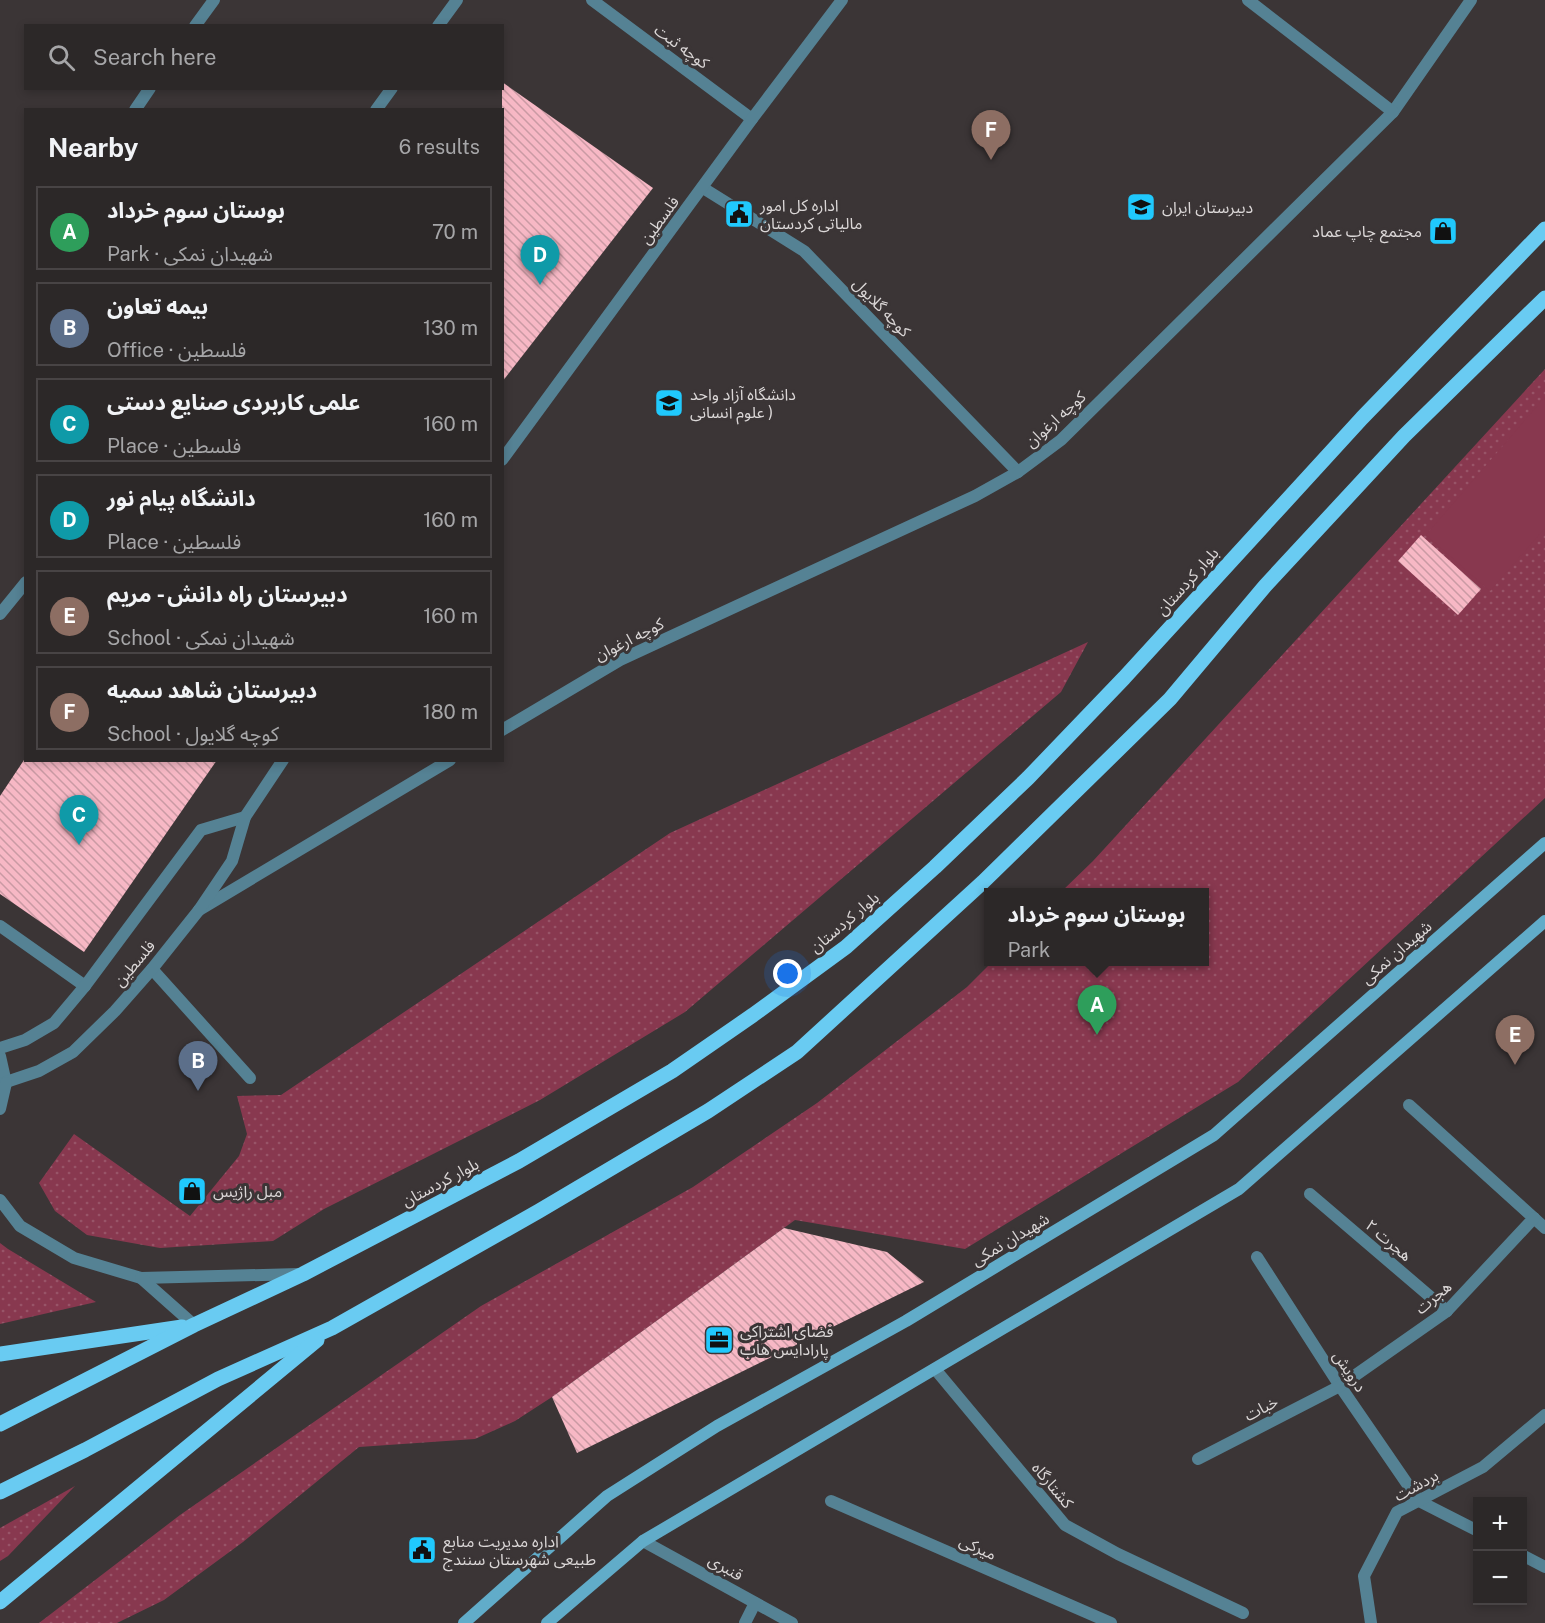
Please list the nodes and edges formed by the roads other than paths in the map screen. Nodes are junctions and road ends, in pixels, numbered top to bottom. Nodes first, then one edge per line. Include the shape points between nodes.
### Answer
1 (214, 0) edge
2 (457, 0) edge
3 (592, 0) edge
4 (842, 0) edge
5 (1248, 0) edge
6 (1471, 0) edge
7 (196, 24) edge
8 (439, 24) edge
9 (149, 90) edge
10 (391, 90) edge
11 (136, 108) edge
12 (377, 108) edge
13 (1393, 112) junction
14 (752, 119) junction
15 (703, 188) junction
16 (1545, 229) edge
17 (1545, 298) edge
18 (504, 457) edge
19 (1018, 472) junction
20 (24, 584) edge
21 (0, 614) edge
22 (504, 729) edge
23 (282, 762) edge
24 (447, 762) edge
25 (245, 817) junction
26 (1545, 843) edge
27 (199, 910) junction
28 (1545, 921) edge
29 (0, 926) edge
30 (152, 969) junction
31 (85, 986) junction
32 (0, 1048) edge
33 (0, 1056) edge
34 (250, 1078) dead end
35 (3, 1083) edge
36 (1409, 1105) dead end
37 (0, 1109) edge
38 (1310, 1194) dead end
39 (0, 1200) edge
40 (1534, 1218) junction
41 (1545, 1228) edge
42 (1257, 1257) dead end
43 (303, 1274) junction
44 (141, 1278) junction
45 (1447, 1311) junction
46 (194, 1325) junction
47 (332, 1328) junction
48 (0, 1354) edge
49 (935, 1369) junction
50 (1340, 1386) junction
51 (1545, 1415) edge
52 (0, 1424) edge
53 (1198, 1459) dead end
54 (0, 1492) edge
55 (831, 1501) dead end
56 (1419, 1501) junction
57 (1473, 1528) edge
58 (643, 1541) junction
59 (1527, 1558) edge
60 (1545, 1567) edge
61 (0, 1602) edge
62 (755, 1603) junction
63 (1243, 1612) dead end
64 (464, 1623) edge
65 (547, 1623) edge
66 (745, 1623) edge
67 (792, 1623) edge
68 (1111, 1623) edge
69 (1371, 1623) edge

1 - 7 street
2 - 8 street
3 - 14 street, کوچه ثبت
4 - 14 street, فلسطین
5 - 13 street
6 - 13 street, کوچه ارغوان
9 - 11 street
10 - 12 street
13 - 19 street, کوچه ارغوان via 1061,440
14 - 15 street, فلسطین
15 - 18 street, فلسطین
15 - 19 street, کوچه گلایول via 804,250
16 - 43 main road, بلوار کردستان via 1362,418 1028,778 846,946 672,1071 519,1161
17 - 47 main road via 1404,436 1265,586 1162,707 983,882 797,1053 698,1117
19 - 22 street, کوچه ارغوان via 975,496 620,660
20 - 21 street
23 - 25 street, فلسطین
24 - 27 street
25 - 27 street, فلسطین via 232,861
25 - 31 street, فلسطین via 201,830
26 - 64 main road, شهیدان نمکی via 1214,1135 906,1321 717,1426 606,1496
27 - 30 street, فلسطین
28 - 49 main road via 1239,1189
29 - 31 street
30 - 34 street
30 - 35 street, فلسطین via 73,1052 39,1071
31 - 32 street, فلسطین via 54,1023 25,1040
33 - 35 street
35 - 37 street
36 - 40 street
38 - 45 street, هجرت ۲
39 - 44 street via 20,1226 74,1258
40 - 41 street
40 - 45 street, هجرت
42 - 50 street, درویش
43 - 44 street
43 - 46 main road, بلوار کردستان
44 - 46 street
45 - 50 street, هجرت
46 - 48 main road
46 - 52 main road, بلوار کردستان
47 - 54 main road via 218,1380
47 - 61 main road
49 - 58 main road
49 - 63 street, کشتارگاه via 1065,1525
50 - 53 street, خبات
50 - 56 street, درویش
51 - 56 street, بردشت via 1483,1467
55 - 68 street, میرکی
56 - 57 street
56 - 69 street, بردشت via 1398,1512 1364,1576
58 - 62 street, قنبری
58 - 65 main road
59 - 60 street
62 - 66 street
62 - 67 street, قنبری

